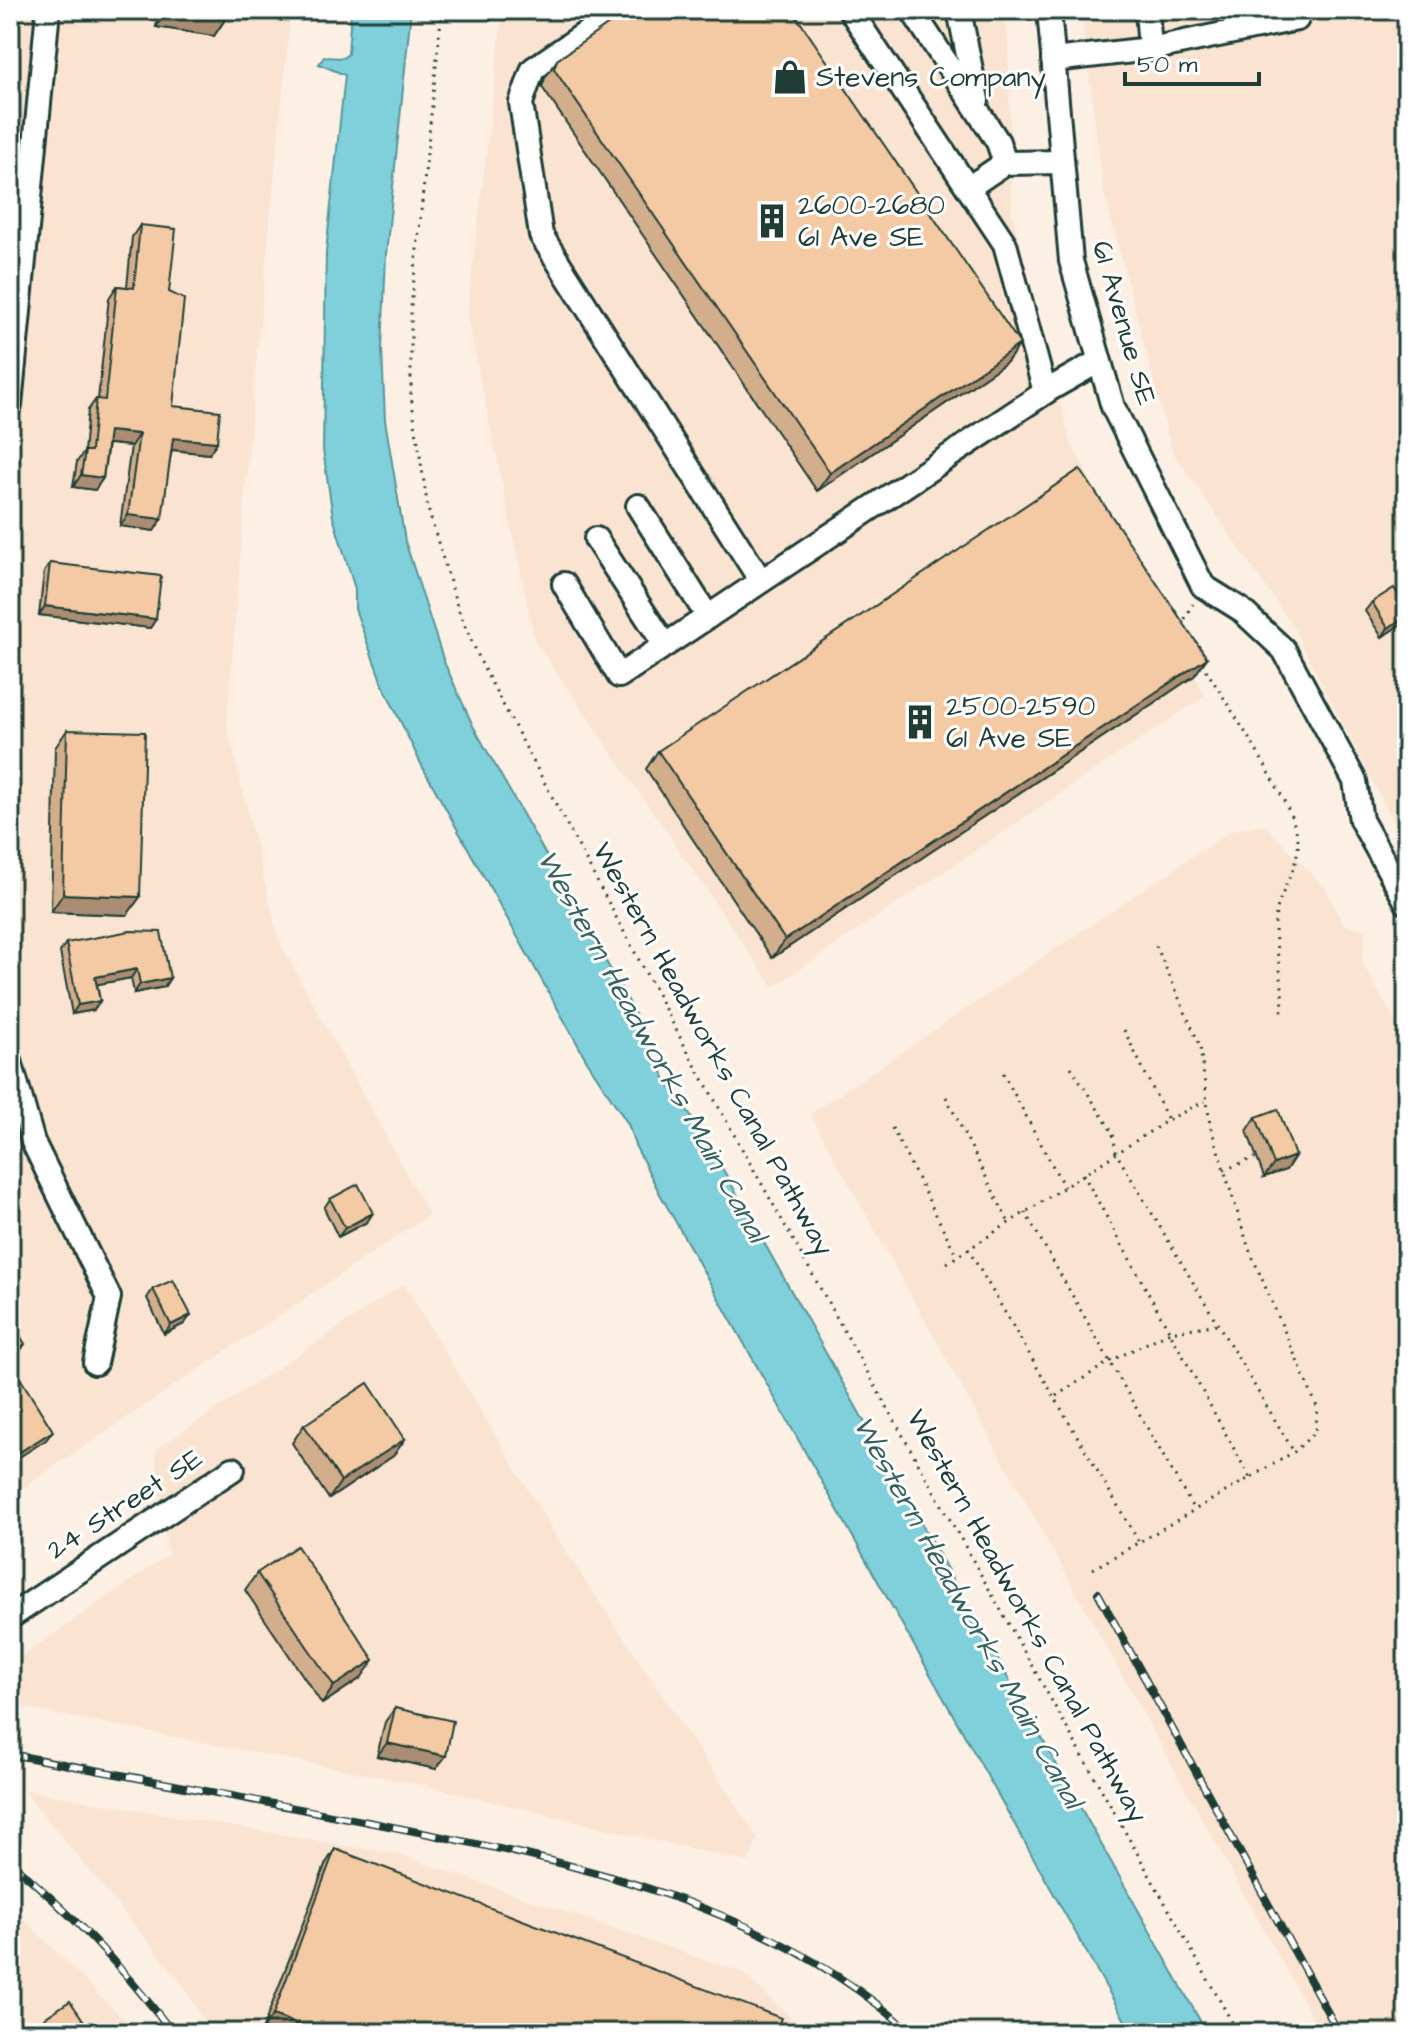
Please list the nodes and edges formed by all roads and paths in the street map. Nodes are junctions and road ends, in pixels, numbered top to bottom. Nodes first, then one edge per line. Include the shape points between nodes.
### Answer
1 (48, 10) edge
2 (442, 10) edge
3 (620, 10) edge
4 (850, 10) edge
5 (912, 10) edge
6 (959, 10) edge
7 (1049, 10) edge
8 (1147, 10) edge
9 (1301, 10) edge
10 (1150, 49) junction
11 (1053, 60) junction
12 (979, 113) junction
13 (1062, 162) junction
14 (1005, 163) junction
15 (968, 188) junction
16 (1099, 361) junction
17 (1045, 392) junction
18 (10, 405) edge
19 (638, 506) dead end
20 (596, 539) dead end
21 (761, 581) junction
22 (564, 584) dead end
23 (1203, 586) junction
24 (708, 617) junction
25 (1180, 627) edge
26 (665, 645) junction
27 (1201, 662) edge
28 (1407, 903) edge
29 (1154, 941) dead end
30 (1282, 1013) dead end
31 (1124, 1030) dead end
32 (10, 1061) edge
33 (1071, 1067) dead end
34 (1003, 1073) dead end
35 (946, 1097) dead end
36 (1205, 1101) junction
37 (1168, 1120) junction
38 (892, 1128) dead end
39 (1116, 1153) junction
40 (1257, 1157) dead end
41 (1224, 1170) junction
42 (1083, 1174) junction
43 (1064, 1187) junction
44 (1025, 1212) junction
45 (1009, 1223) junction
46 (968, 1249) junction
47 (957, 1256) junction
48 (947, 1263) dead end
49 (1218, 1324) junction
50 (1170, 1332) junction
51 (1112, 1360) junction
52 (95, 1363) dead end
53 (1056, 1396) junction
54 (1294, 1452) junction
55 (233, 1469) dead end
56 (1250, 1478) junction
57 (1194, 1510) junction
58 (1139, 1542) junction
59 (1093, 1569) dead end
60 (10, 1617) edge
61 (1238, 2033) edge

1 - 18 street
2 - 61 path, Western Headworks Canal Pathway via 411,307 411,396 428,509 458,609 483,667 690,1056
3 - 21 street via 533,69 521,103 541,235
4 - 15 street
5 - 12 street
6 - 12 street
7 - 11 street, 61 Avenue SE
8 - 10 street
9 - 10 street via 1297,19
10 - 11 street
11 - 13 street, 61 Avenue SE
12 - 14 street
13 - 14 street
13 - 16 street, 61 Avenue SE via 1071,261
14 - 15 street
15 - 17 street via 1005,244
16 - 17 street
16 - 23 street, 61 Avenue SE via 1113,407
17 - 21 street
19 - 24 street
20 - 26 street
21 - 24 street
22 - 26 street via 619,676
23 - 25 path
23 - 28 street via 1240,609 1284,650 1355,781 1361,820
24 - 26 street
27 - 30 path via 1293,820 1297,858 1274,927 1285,987
29 - 36 path via 1200,1046
31 - 37 path
32 - 52 street via 33,1142 109,1297
33 - 39 path via 1113,1133
34 - 43 path
35 - 45 path
36 - 37 path
36 - 41 path
37 - 39 path
38 - 47 path
39 - 42 path
39 - 49 path
40 - 41 path
41 - 54 path via 1249,1249 1318,1409 1315,1432
42 - 43 path
42 - 50 path
43 - 44 path
44 - 45 path
44 - 51 path
45 - 46 path
46 - 47 path
46 - 53 path
47 - 48 path
49 - 50 path
49 - 54 path
50 - 51 path
50 - 56 path
51 - 53 path
51 - 57 path
53 - 58 path
54 - 56 path
55 - 60 street, 24 Street SE
56 - 57 path
57 - 58 path
58 - 59 path

